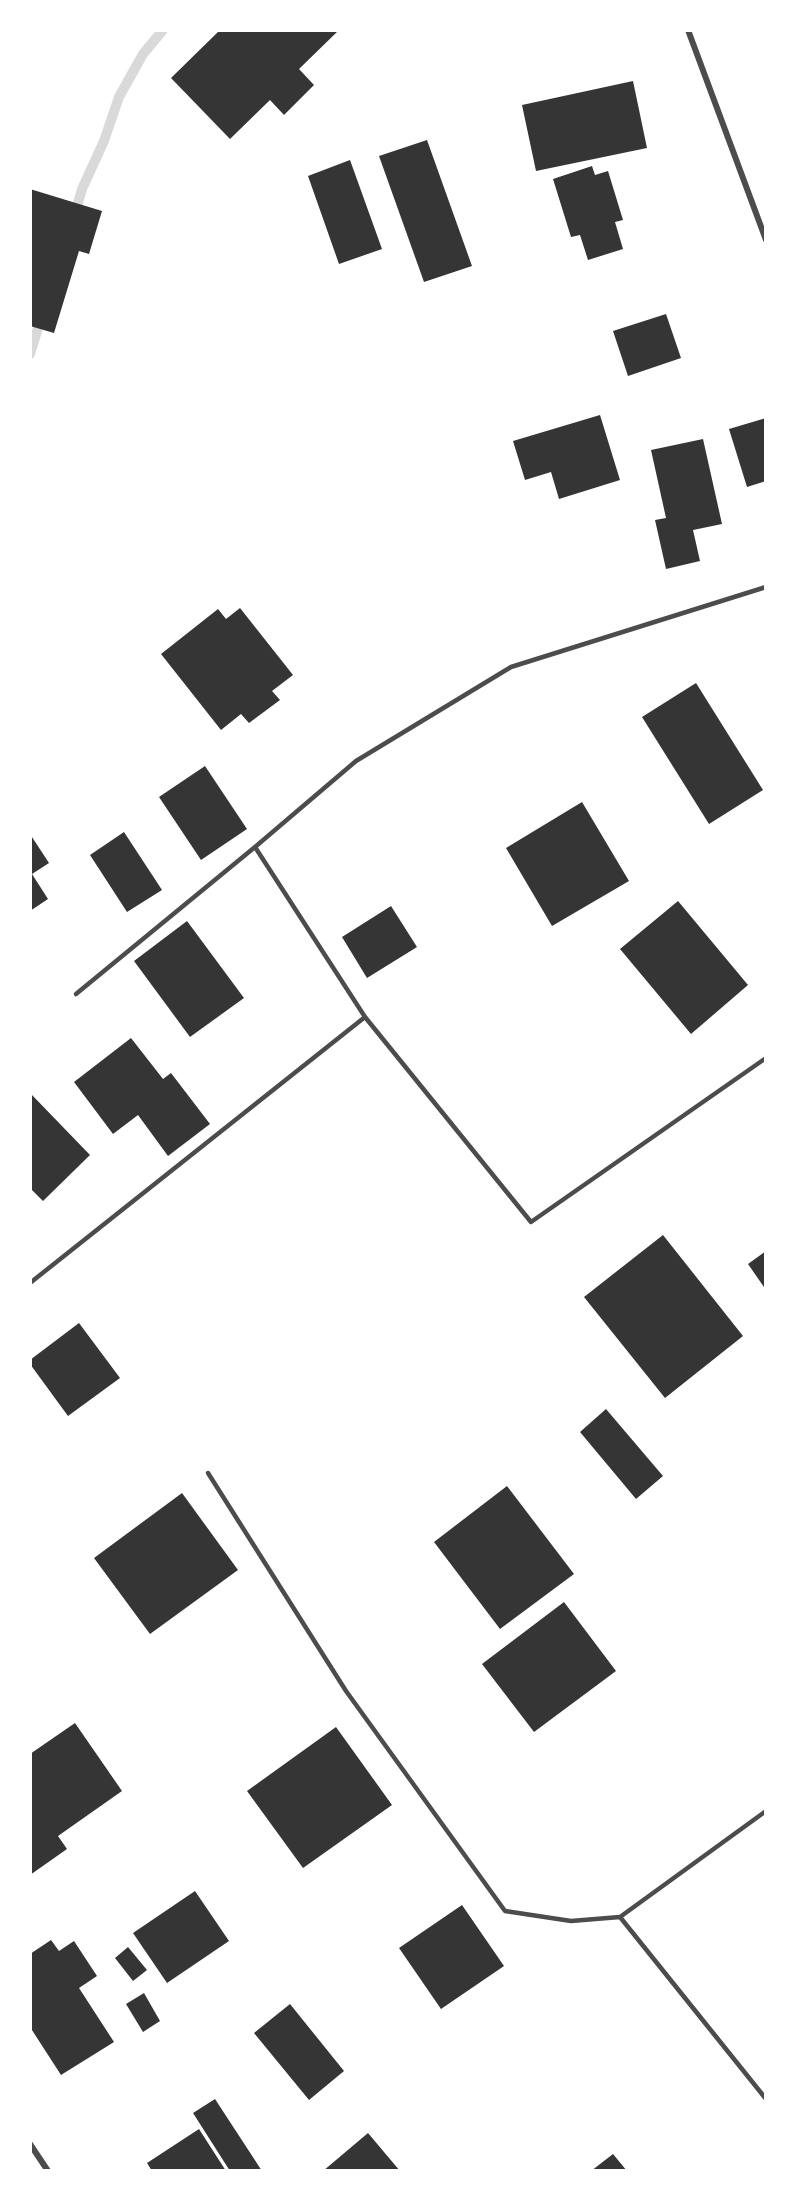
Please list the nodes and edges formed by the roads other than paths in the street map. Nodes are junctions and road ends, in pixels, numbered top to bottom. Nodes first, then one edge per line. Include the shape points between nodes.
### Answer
1 (688, 30) edge
2 (766, 240) edge
3 (766, 587) edge
4 (255, 847) junction
5 (76, 994) dead end
6 (365, 1017) junction
7 (766, 1058) edge
8 (30, 1282) edge
9 (208, 1473) dead end
10 (766, 1811) edge
11 (620, 1917) junction
12 (766, 2099) edge
13 (30, 2144) edge
14 (48, 2171) edge

1 - 2 street
3 - 4 lane via 511,667 356,761
4 - 5 lane
4 - 6 lane
6 - 7 lane via 531,1222
6 - 8 lane
9 - 11 lane via 346,1691 505,1911 571,1921
10 - 11 lane
11 - 12 lane
13 - 14 street

